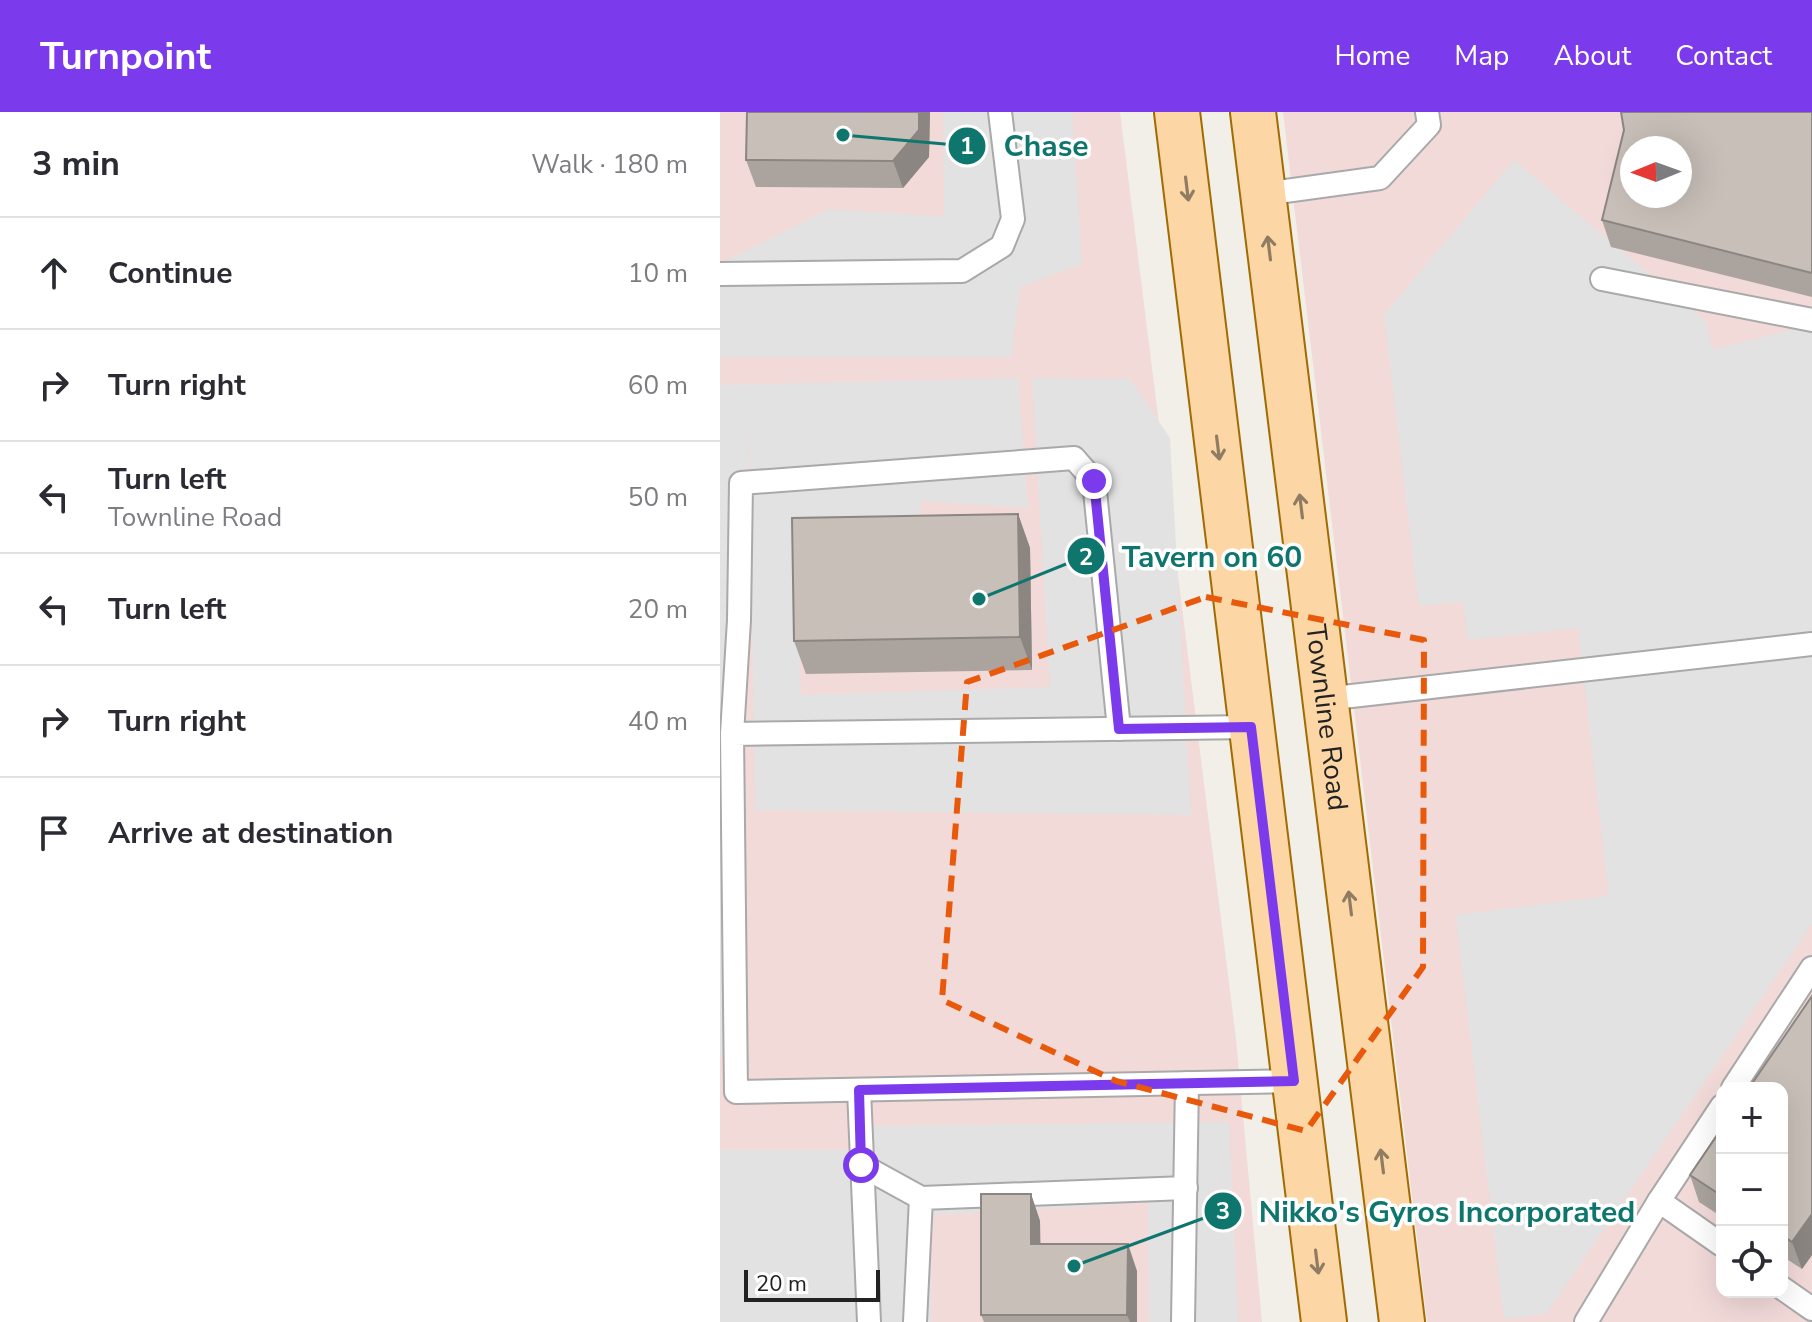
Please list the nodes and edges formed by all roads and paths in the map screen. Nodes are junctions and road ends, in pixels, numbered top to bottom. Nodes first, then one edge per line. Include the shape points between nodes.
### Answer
1 (1000, 112) edge
2 (1177, 112) edge
3 (1253, 112) edge
4 (1427, 112) edge
5 (1263, 194) junction
6 (720, 274) edge
7 (1602, 279) dead end
8 (1812, 320) edge
9 (1812, 644) edge
10 (1325, 699) junction
11 (1251, 727) junction
12 (1119, 729) junction
13 (732, 734) junction
14 (1812, 968) edge
15 (1294, 1081) junction
16 (1737, 1082) edge
17 (1187, 1083) junction
18 (859, 1090) junction
19 (728, 1092) edge
20 (1716, 1115) edge
21 (861, 1165) junction
22 (1186, 1188) junction
23 (921, 1198) junction
24 (1659, 1201) junction
25 (1716, 1241) edge
26 (1788, 1292) edge
27 (1812, 1309) edge
28 (869, 1322) edge
29 (915, 1322) edge
30 (1183, 1322) edge
31 (1324, 1322) edge
32 (1402, 1322) edge
33 (1586, 1322) edge

1 - 6 lane via 1013,219 1002,246 962,271
2 -> 11 main road
3 - 5 main road, Townline Road
4 - 5 lane via 1429,125 1380,178
10 -> 5 main road, Townline Road
7 - 8 lane
9 - 10 lane
32 -> 10 main road, Townline Road
11 - 12 lane
11 - 15 main road
12 - 13 lane
12 - 13 lane via 1094,481 1074,458 741,483
13 - 19 lane
14 - 16 lane
15 - 17 lane
15 -> 31 main road
17 - 18 lane
17 - 22 lane
18 - 19 lane
18 - 21 lane
20 - 24 lane
21 - 23 lane
21 - 28 lane
22 - 23 lane
22 - 30 lane
23 - 29 lane
24 - 25 lane
24 - 33 lane
26 - 27 lane

